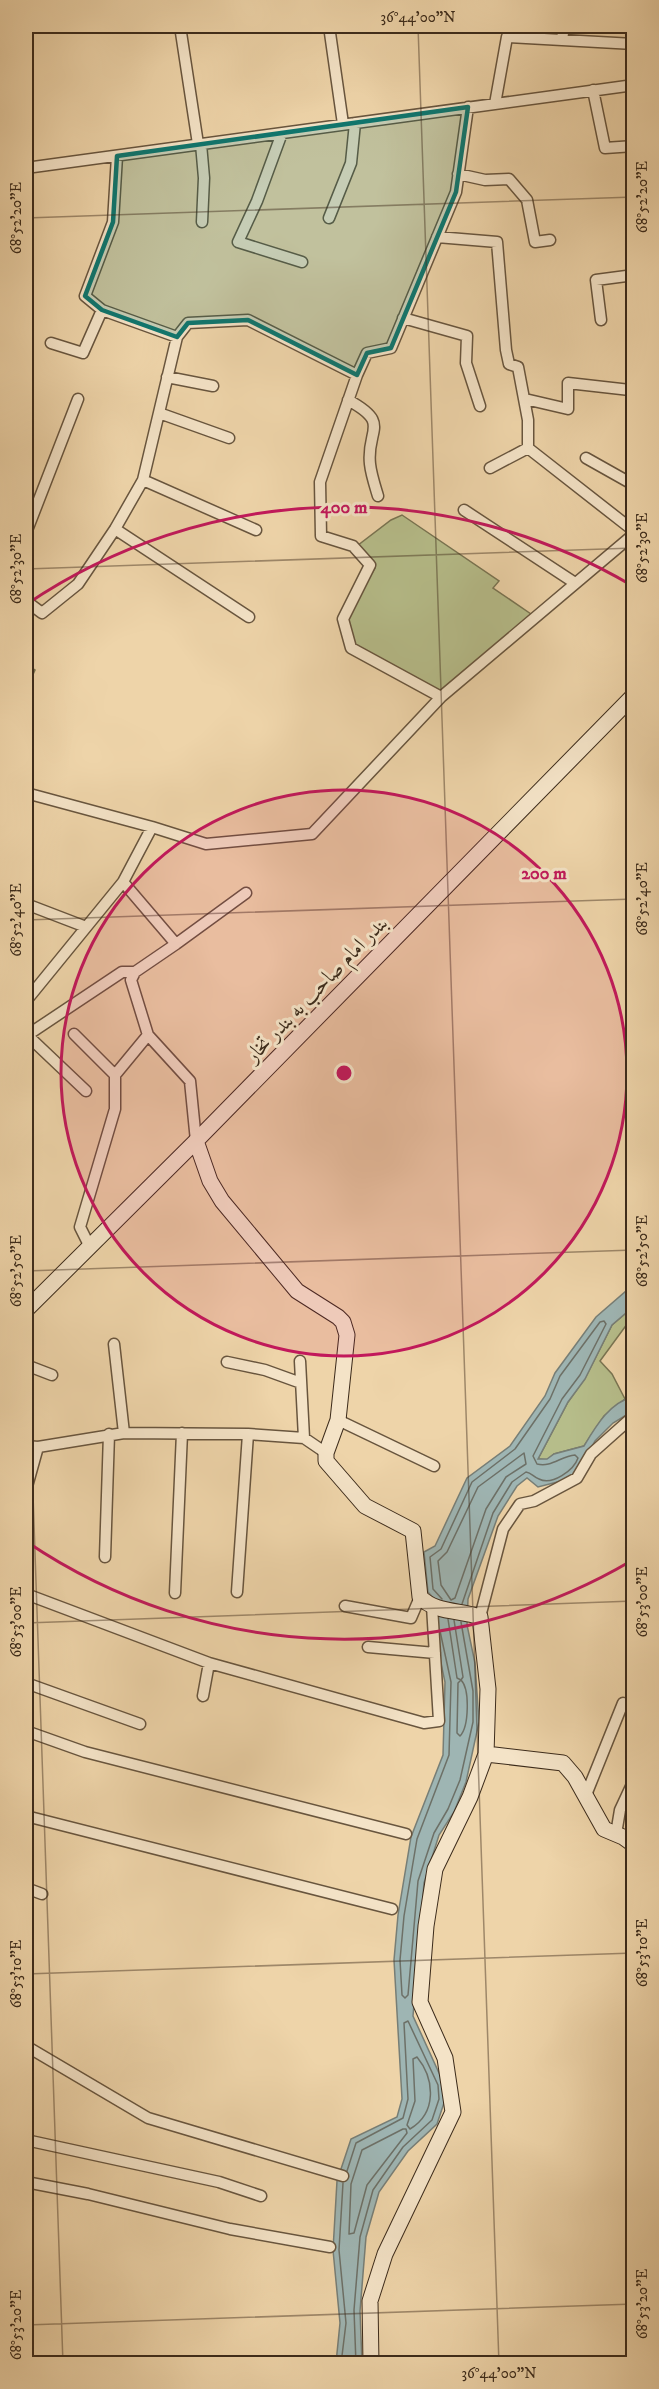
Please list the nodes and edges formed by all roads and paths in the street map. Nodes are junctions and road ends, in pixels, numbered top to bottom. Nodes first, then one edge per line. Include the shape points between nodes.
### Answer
1 (180, 26) edge
2 (329, 26) edge
3 (564, 26) edge
4 (506, 31) edge
5 (562, 40) junction
6 (633, 44) edge
7 (633, 84) edge
8 (593, 90) junction
9 (495, 104) junction
10 (468, 107) junction
11 (355, 123) junction
12 (343, 124) junction
13 (282, 133) junction
14 (199, 144) junction
15 (633, 146) edge
16 (117, 156) junction
17 (26, 168) edge
18 (458, 174) junction
19 (328, 218) dead end
20 (202, 222) dead end
21 (437, 237) junction
22 (550, 240) dead end
23 (302, 262) dead end
24 (633, 275) edge
25 (102, 310) junction
26 (403, 318) junction
27 (601, 320) dead end
28 (177, 338) junction
29 (51, 343) dead end
30 (357, 375) junction
31 (167, 377) junction
32 (213, 386) dead end
33 (630, 390) dead end
34 (78, 399) dead end
35 (525, 399) junction
36 (348, 400) junction
37 (480, 406) dead end
38 (159, 413) junction
39 (229, 438) dead end
40 (528, 448) junction
41 (586, 458) dead end
42 (490, 468) dead end
43 (143, 480) junction
44 (633, 484) edge
45 (378, 496) dead end
46 (464, 510) dead end
47 (115, 529) junction
48 (256, 530) dead end
49 (633, 532) edge
50 (26, 533) edge
51 (574, 583) junction
52 (26, 601) edge
53 (249, 617) dead end
54 (633, 695) edge
55 (441, 697) junction
56 (26, 793) edge
57 (152, 827) junction
58 (123, 882) junction
59 (246, 893) dead end
60 (26, 904) edge
61 (86, 927) junction
62 (176, 944) junction
63 (135, 972) junction
64 (26, 1001) edge
65 (74, 1034) dead end
66 (26, 1035) edge
67 (148, 1035) junction
68 (115, 1075) junction
69 (86, 1090) dead end
70 (196, 1141) junction
71 (90, 1247) junction
72 (26, 1310) edge
73 (114, 1344) dead end
74 (300, 1361) dead end
75 (227, 1362) dead end
76 (26, 1365) edge
77 (52, 1375) dead end
78 (301, 1383) junction
79 (338, 1420) junction
80 (633, 1420) edge
81 (124, 1432) junction
82 (182, 1433) junction
83 (109, 1434) junction
84 (248, 1434) junction
85 (304, 1438) junction
86 (26, 1446) edge
87 (38, 1447) junction
88 (326, 1453) junction
89 (434, 1466) dead end
90 (26, 1490) edge
91 (105, 1557) dead end
92 (237, 1592) dead end
93 (175, 1593) dead end
94 (26, 1594) edge
95 (429, 1603) junction
96 (345, 1606) dead end
97 (476, 1615) junction
98 (368, 1647) dead end
99 (435, 1653) junction
100 (209, 1663) junction
101 (26, 1683) edge
102 (202, 1696) dead end
103 (623, 1703) dead end
104 (140, 1724) dead end
105 (26, 1731) edge
106 (486, 1754) junction
107 (633, 1780) edge
108 (586, 1795) junction
109 (26, 1816) edge
110 (406, 1834) dead end
111 (616, 1834) junction
112 (633, 1845) edge
113 (26, 1888) edge
114 (42, 1894) dead end
115 (393, 1909) dead end
116 (26, 2046) edge
117 (26, 2140) edge
118 (343, 2176) dead end
119 (26, 2182) edge
120 (261, 2196) dead end
121 (330, 2247) dead end
122 (371, 2364) edge

1 - 14 street
2 - 12 street
3 - 5 street
4 - 5 street
4 - 9 street
5 - 6 street
7 - 8 street
8 - 9 street
8 - 15 street via 605,148
9 - 10 street
10 - 11 street
10 - 18 street
11 - 12 street
11 - 19 street via 351,163
12 - 13 street
13 - 14 street
13 - 23 street via 238,242
14 - 16 street
14 - 20 street via 204,178
16 - 17 street
16 - 25 street via 112,222 85,296
18 - 21 street via 456,192
18 - 22 street via 485,180 509,179 527,200 536,242
21 - 26 street
21 - 35 street via 497,242 506,350 509,364 518,367
24 - 27 street via 597,280
25 - 28 street
25 - 29 street via 83,353
26 - 30 street via 391,348 367,353
26 - 37 street via 467,336 466,363
28 - 30 street via 188,322 248,320
28 - 31 street
30 - 36 street
31 - 32 street
31 - 38 street
33 - 35 street via 568,383 568,409
34 - 50 street
35 - 40 street
36 - 45 street via 367,410 373,420 369,462
36 - 55 street via 320,482 320,533 323,538 353,546 370,566 343,619 351,648
38 - 39 street
38 - 43 street
40 - 42 street
40 - 49 street
41 - 44 street
43 - 47 street
43 - 48 street
46 - 51 street
47 - 52 street via 78,584 44,612 39,613
47 - 53 street
49 - 51 street
51 - 55 street
54 - 70 street, بندر امام صاحب به بندر تخار
55 - 57 street via 312,834 206,844
56 - 57 street
57 - 58 street
58 - 61 street
58 - 62 street
59 - 62 street
60 - 61 street
61 - 64 street
62 - 63 street
63 - 66 street via 122,972
63 - 67 street via 131,980
65 - 68 street
66 - 69 street
67 - 68 street
67 - 70 street via 190,1081
68 - 71 street via 115,1110 80,1227
70 - 71 street, بندر امام صاحب به بندر تخار
70 - 79 street via 210,1181 222,1201 297,1290 343,1322 347,1335
71 - 72 street, بندر امام صاحب به بندر تخار
73 - 81 street
74 - 78 street
75 - 78 street
76 - 77 street
78 - 85 street
79 - 88 street
79 - 89 street
80 - 97 street via 591,1454 577,1478 534,1501 520,1504 503,1529
81 - 82 street
81 - 83 street
82 - 84 street
82 - 93 street
83 - 87 street
83 - 91 street
84 - 85 street
84 - 92 street
85 - 88 street
86 - 87 street
87 - 90 street
88 - 95 street via 326,1461 365,1506 413,1531
94 - 100 street
95 - 96 street via 411,1618
95 - 97 street
95 - 99 street
97 - 106 street via 488,1689
98 - 99 street
99 - 100 street via 440,1721 424,1723
100 - 102 street
101 - 104 street
103 - 108 street
105 - 110 street via 85,1752
106 - 108 street via 563,1763
106 - 122 street via 435,1869 426,1926 420,2002 445,2058 453,2112 385,2253 370,2301
107 - 111 street via 620,1810
108 - 111 street via 604,1829
109 - 115 street
111 - 112 street
113 - 114 street
116 - 118 street via 148,2118
117 - 120 street via 186,2175
119 - 121 street via 230,2229

